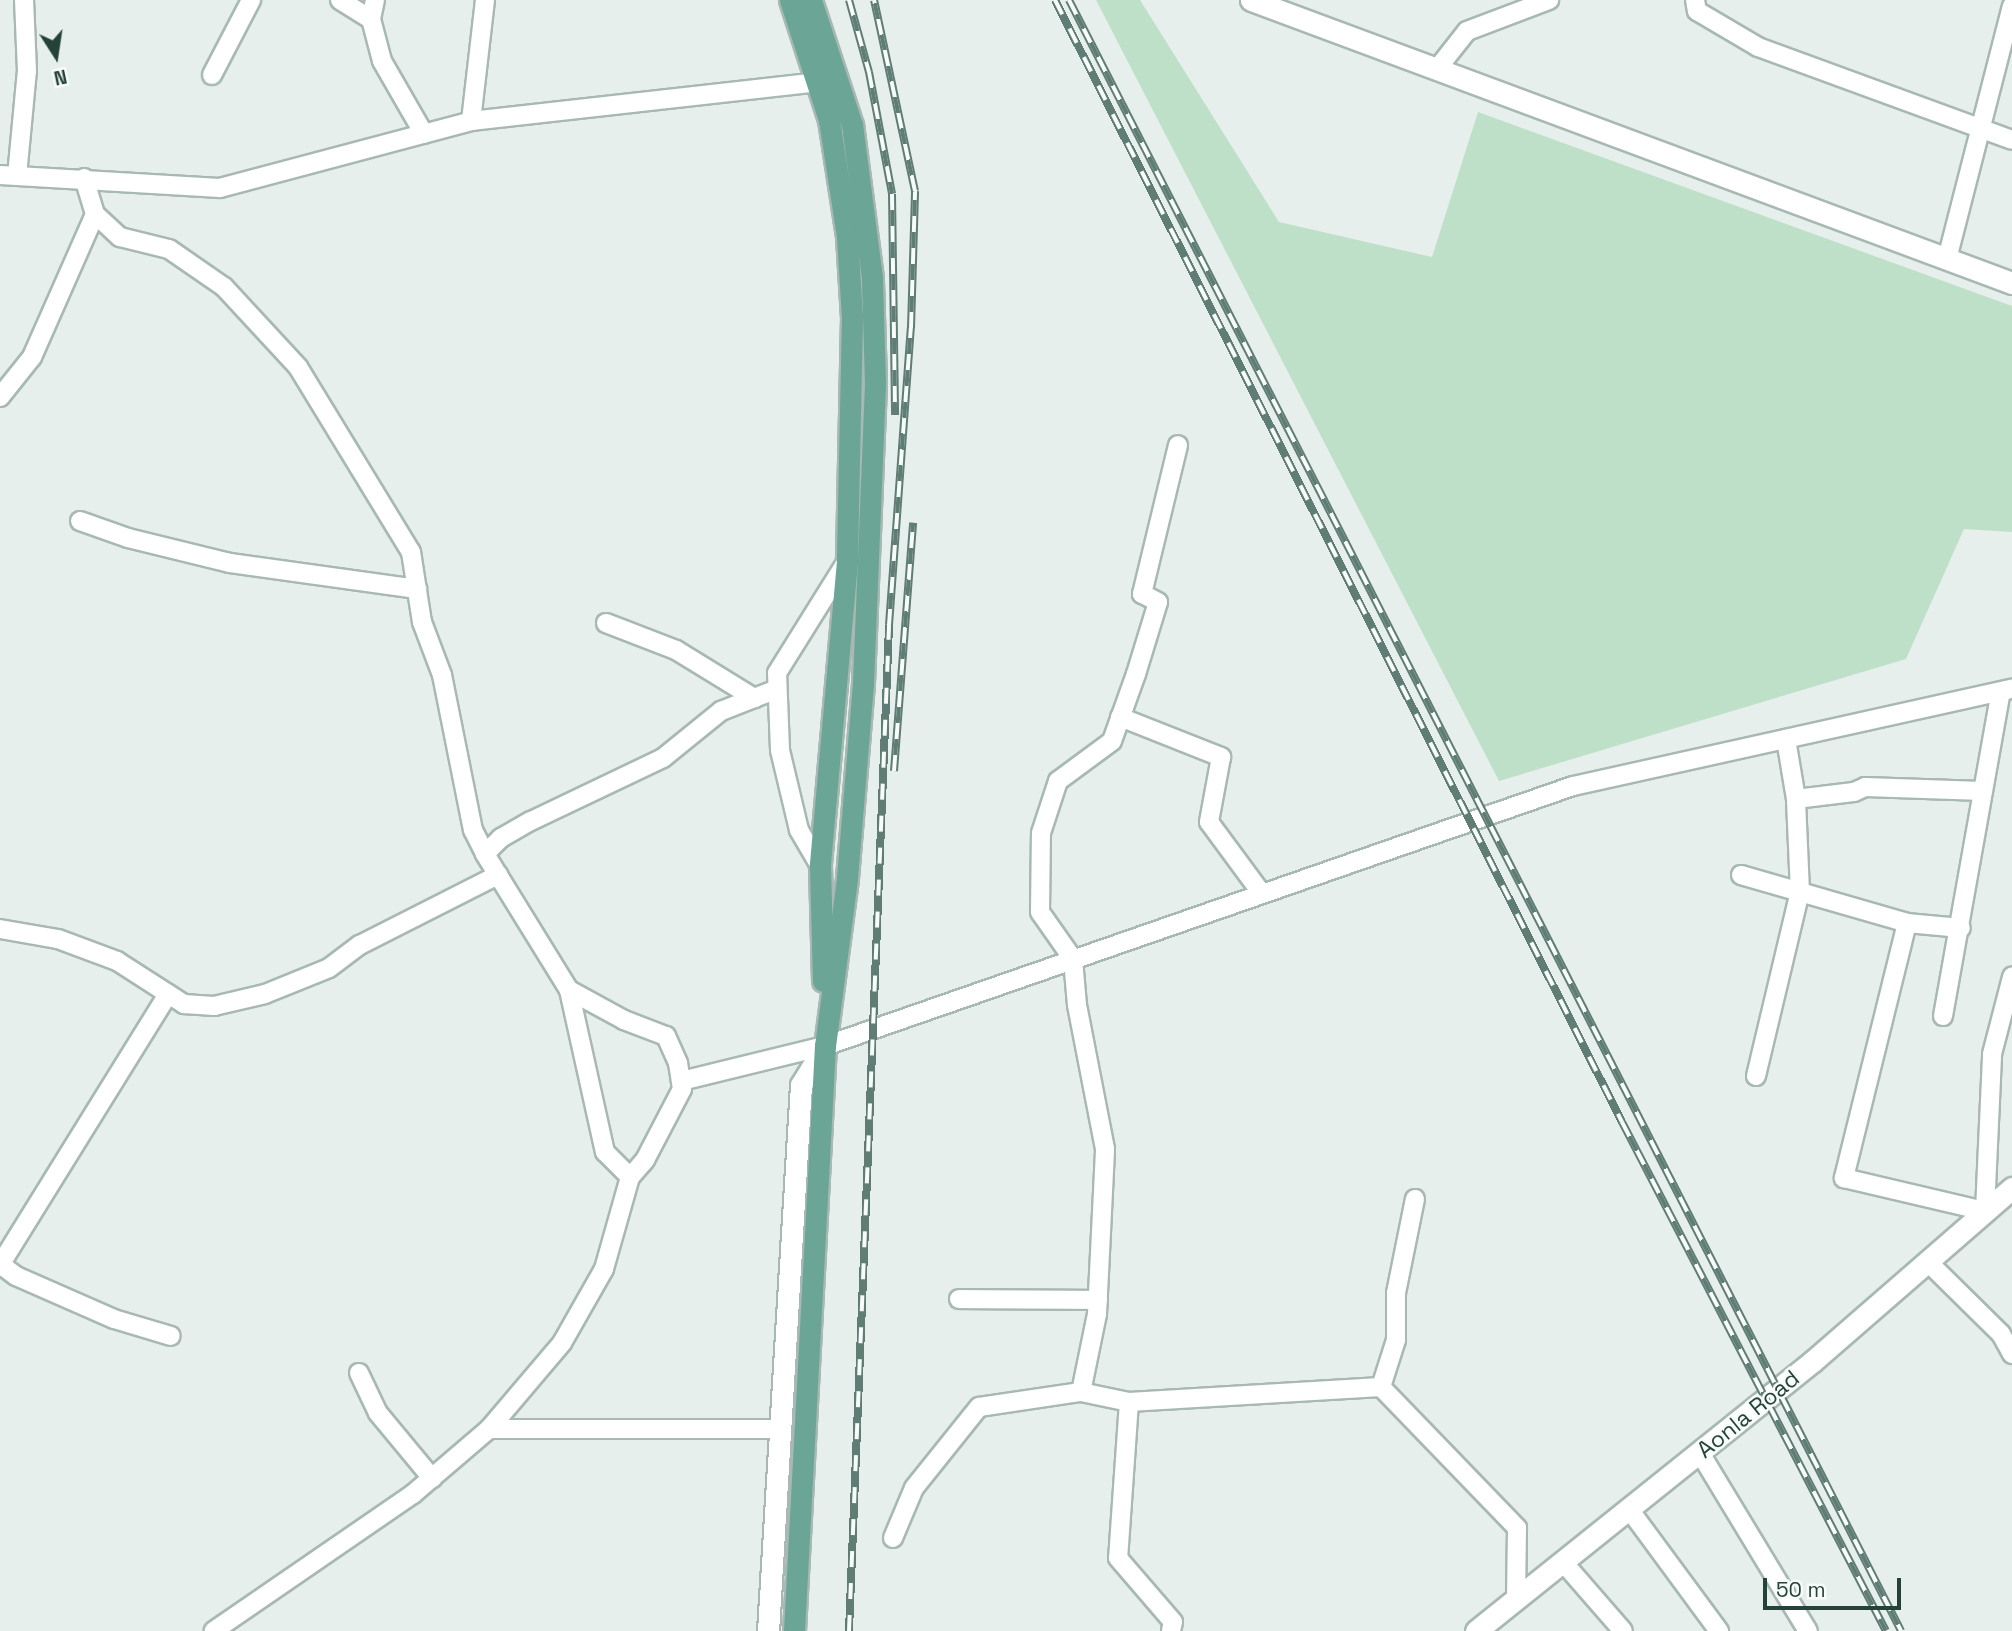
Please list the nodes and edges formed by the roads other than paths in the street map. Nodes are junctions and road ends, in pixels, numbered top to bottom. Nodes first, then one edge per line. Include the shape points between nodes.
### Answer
1 (24, 0) edge
2 (251, 0) edge
3 (340, 0) edge
4 (375, 0) edge
5 (485, 0) edge
6 (790, 0) edge
7 (811, 0) edge
8 (1251, 0) edge
9 (1549, 0) edge
10 (1695, 0) edge
11 (2012, 6) edge
12 (371, 19) junction
13 (1437, 69) junction
14 (212, 75) dead end
15 (817, 82) junction
16 (471, 121) junction
17 (1983, 129) junction
18 (424, 134) junction
19 (2012, 140) edge
20 (8, 176) edge
21 (84, 177) junction
22 (95, 214) junction
23 (1947, 259) junction
24 (2012, 283) edge
25 (0, 397) edge
26 (1178, 444) dead end
27 (80, 520) dead end
28 (847, 561) junction
29 (417, 589) junction
30 (606, 623) dead end
31 (778, 689) junction
32 (2006, 690) edge
33 (754, 698) junction
34 (1120, 717) junction
35 (1786, 739) junction
36 (1983, 791) junction
37 (1796, 799) junction
38 (485, 853) junction
39 (820, 866) junction
40 (498, 875) junction
41 (1741, 875) dead end
42 (1800, 892) junction
43 (1262, 894) junction
44 (1907, 923) junction
45 (1961, 928) junction
46 (0, 929) edge
47 (1073, 959) junction
48 (2012, 976) edge
49 (569, 990) junction
50 (168, 994) junction
51 (1943, 1016) dead end
52 (825, 1046) junction
53 (1756, 1076) dead end
54 (681, 1081) junction
55 (630, 1177) junction
56 (2012, 1188) edge
57 (1415, 1199) dead end
58 (1985, 1211) junction
59 (1927, 1261) junction
60 (0, 1265) edge
61 (959, 1298) dead end
62 (1098, 1300) junction
63 (171, 1336) dead end
64 (2012, 1354) edge
65 (359, 1373) dead end
66 (1381, 1387) junction
67 (1081, 1392) junction
68 (1129, 1402) junction
69 (489, 1429) junction
70 (780, 1429) junction
71 (1700, 1453) junction
72 (432, 1478) junction
73 (1629, 1510) junction
74 (893, 1538) dead end
75 (1563, 1562) junction
76 (1516, 1600) junction
77 (214, 1631) edge
78 (768, 1631) edge
79 (794, 1631) edge
80 (1171, 1631) edge
81 (1476, 1631) edge
82 (1623, 1631) edge
83 (1719, 1631) edge
84 (1808, 1631) edge

1 - 20 street via 27,71
2 - 14 street
3 - 12 street
4 - 12 street
5 - 16 street
6 - 15 main road
7 - 52 main road via 852,125 872,278 875,382 863,683 847,878
8 - 13 street
9 - 13 street via 1467,31
10 - 17 street via 1697,12 1758,47
11 - 17 street
12 - 18 street via 382,61
13 - 23 street
15 - 16 street
15 - 28 main road via 829,120 848,236 853,377
16 - 18 street
17 - 19 street
17 - 23 street
18 - 21 street via 220,188
20 - 21 street
21 - 22 street
22 - 25 street via 32,357
22 - 29 street via 120,237 169,249 224,287 298,367 411,552
23 - 24 street
26 - 34 street via 1142,594 1158,603
27 - 29 street via 128,538 230,563
28 - 31 street via 777,673
28 - 39 main road
29 - 38 street via 422,622 442,675 473,830
30 - 33 street via 676,650
31 - 33 street
31 - 39 street via 780,750 795,817
32 - 35 street
32 - 36 street
33 - 38 street via 721,711 663,758 531,821
34 - 43 street via 1221,757 1209,822
34 - 47 street via 1112,741 1058,780 1041,833 1040,912
35 - 37 street
35 - 43 street via 1573,786
36 - 37 street via 1865,787
36 - 45 street
37 - 42 street
38 - 40 street
39 - 52 main road
40 - 49 street
40 - 50 street via 360,945 329,968 265,994 214,1006 184,1004
41 - 42 street
42 - 44 street
42 - 53 street
43 - 47 street
44 - 45 street
44 - 58 street via 1844,1178
45 - 51 street
46 - 50 street via 58,939 105,956
47 - 52 street
47 - 62 street via 1077,1005 1105,1149
48 - 58 street via 1992,1054
49 - 54 street via 624,1020 666,1036
49 - 55 street via 605,1152
50 - 60 street
52 - 54 street
52 - 70 street via 801,1085
52 - 79 main road
54 - 55 street via 682,1089 645,1160
55 - 69 street via 598,1279 562,1343
56 - 58 street, Aonla Road
57 - 66 street via 1396,1293 1396,1340
58 - 59 street, Aonla Road
59 - 64 street via 2001,1334
59 - 71 street, Aonla Road
60 - 63 street via 114,1318
61 - 62 street
62 - 67 street
65 - 72 street via 378,1413
66 - 68 street
66 - 76 street via 1517,1528
67 - 68 street
67 - 74 street via 979,1407 914,1488
68 - 80 street via 1118,1558 1173,1622
69 - 70 street
69 - 72 street
70 - 78 street
71 - 73 street, Aonla Road
71 - 84 street
72 - 77 street
73 - 75 street, Aonla Road
73 - 83 street
75 - 76 street, Aonla Road
75 - 82 street
76 - 81 street, Aonla Road

